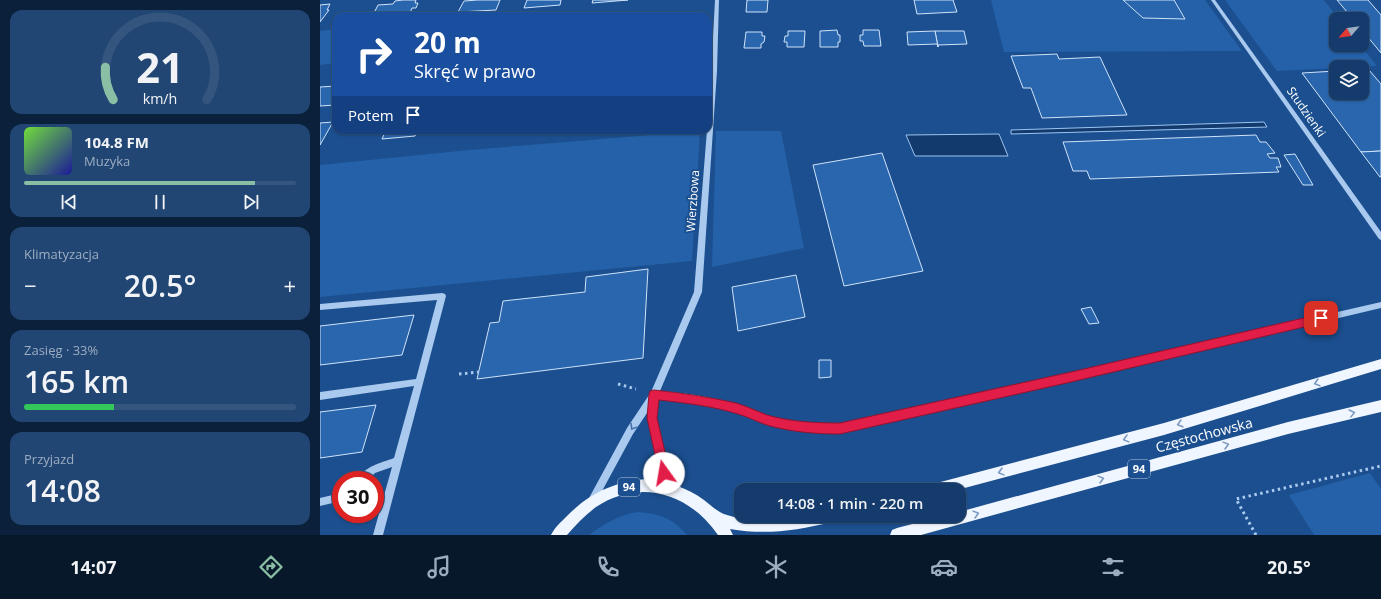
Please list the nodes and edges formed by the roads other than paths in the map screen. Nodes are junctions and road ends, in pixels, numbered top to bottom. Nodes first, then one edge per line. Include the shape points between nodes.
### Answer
1 (717, 0) edge
2 (1213, 0) edge
3 (712, 99) edge
4 (709, 134) edge
5 (1381, 237) edge
6 (1381, 305) edge
7 (320, 307) edge
8 (1381, 364) edge
9 (419, 382) junction
10 (654, 394) junction
11 (320, 396) edge
12 (1381, 406) edge
13 (398, 461) junction
14 (371, 471) edge
15 (960, 483) edge
16 (679, 492) junction
17 (332, 499) edge
18 (320, 502) edge
19 (592, 503) junction
20 (709, 514) junction
21 (804, 523) edge
22 (378, 535) edge
23 (558, 535) edge
24 (726, 535) edge
25 (898, 535) edge

1 - 3 street, Wierzbowa
2 - 5 street, Studzienki
4 - 10 street, Wierzbowa via 698,292
6 - 10 street via 840,428 791,425 705,401
7 - 9 street via 442,296
8 -> 15 main road, Częstochowska via 1164,429
9 - 11 street
9 - 13 street
10 - 16 street, Wierzbowa via 652,418 664,473
10 -> 19 street, Wierzbowa via 630,431
25 -> 12 main road, Częstochowska / 94 via 1288,428
13 - 14 street
13 - 22 street
16 - 19 main road, 94 via 651,485 631,487 610,493
16 - 20 main road, 94
17 - 18 street
19 - 23 main road, 94
20 - 21 main road, 94 via 725,523 742,526
20 - 24 main road, 94

